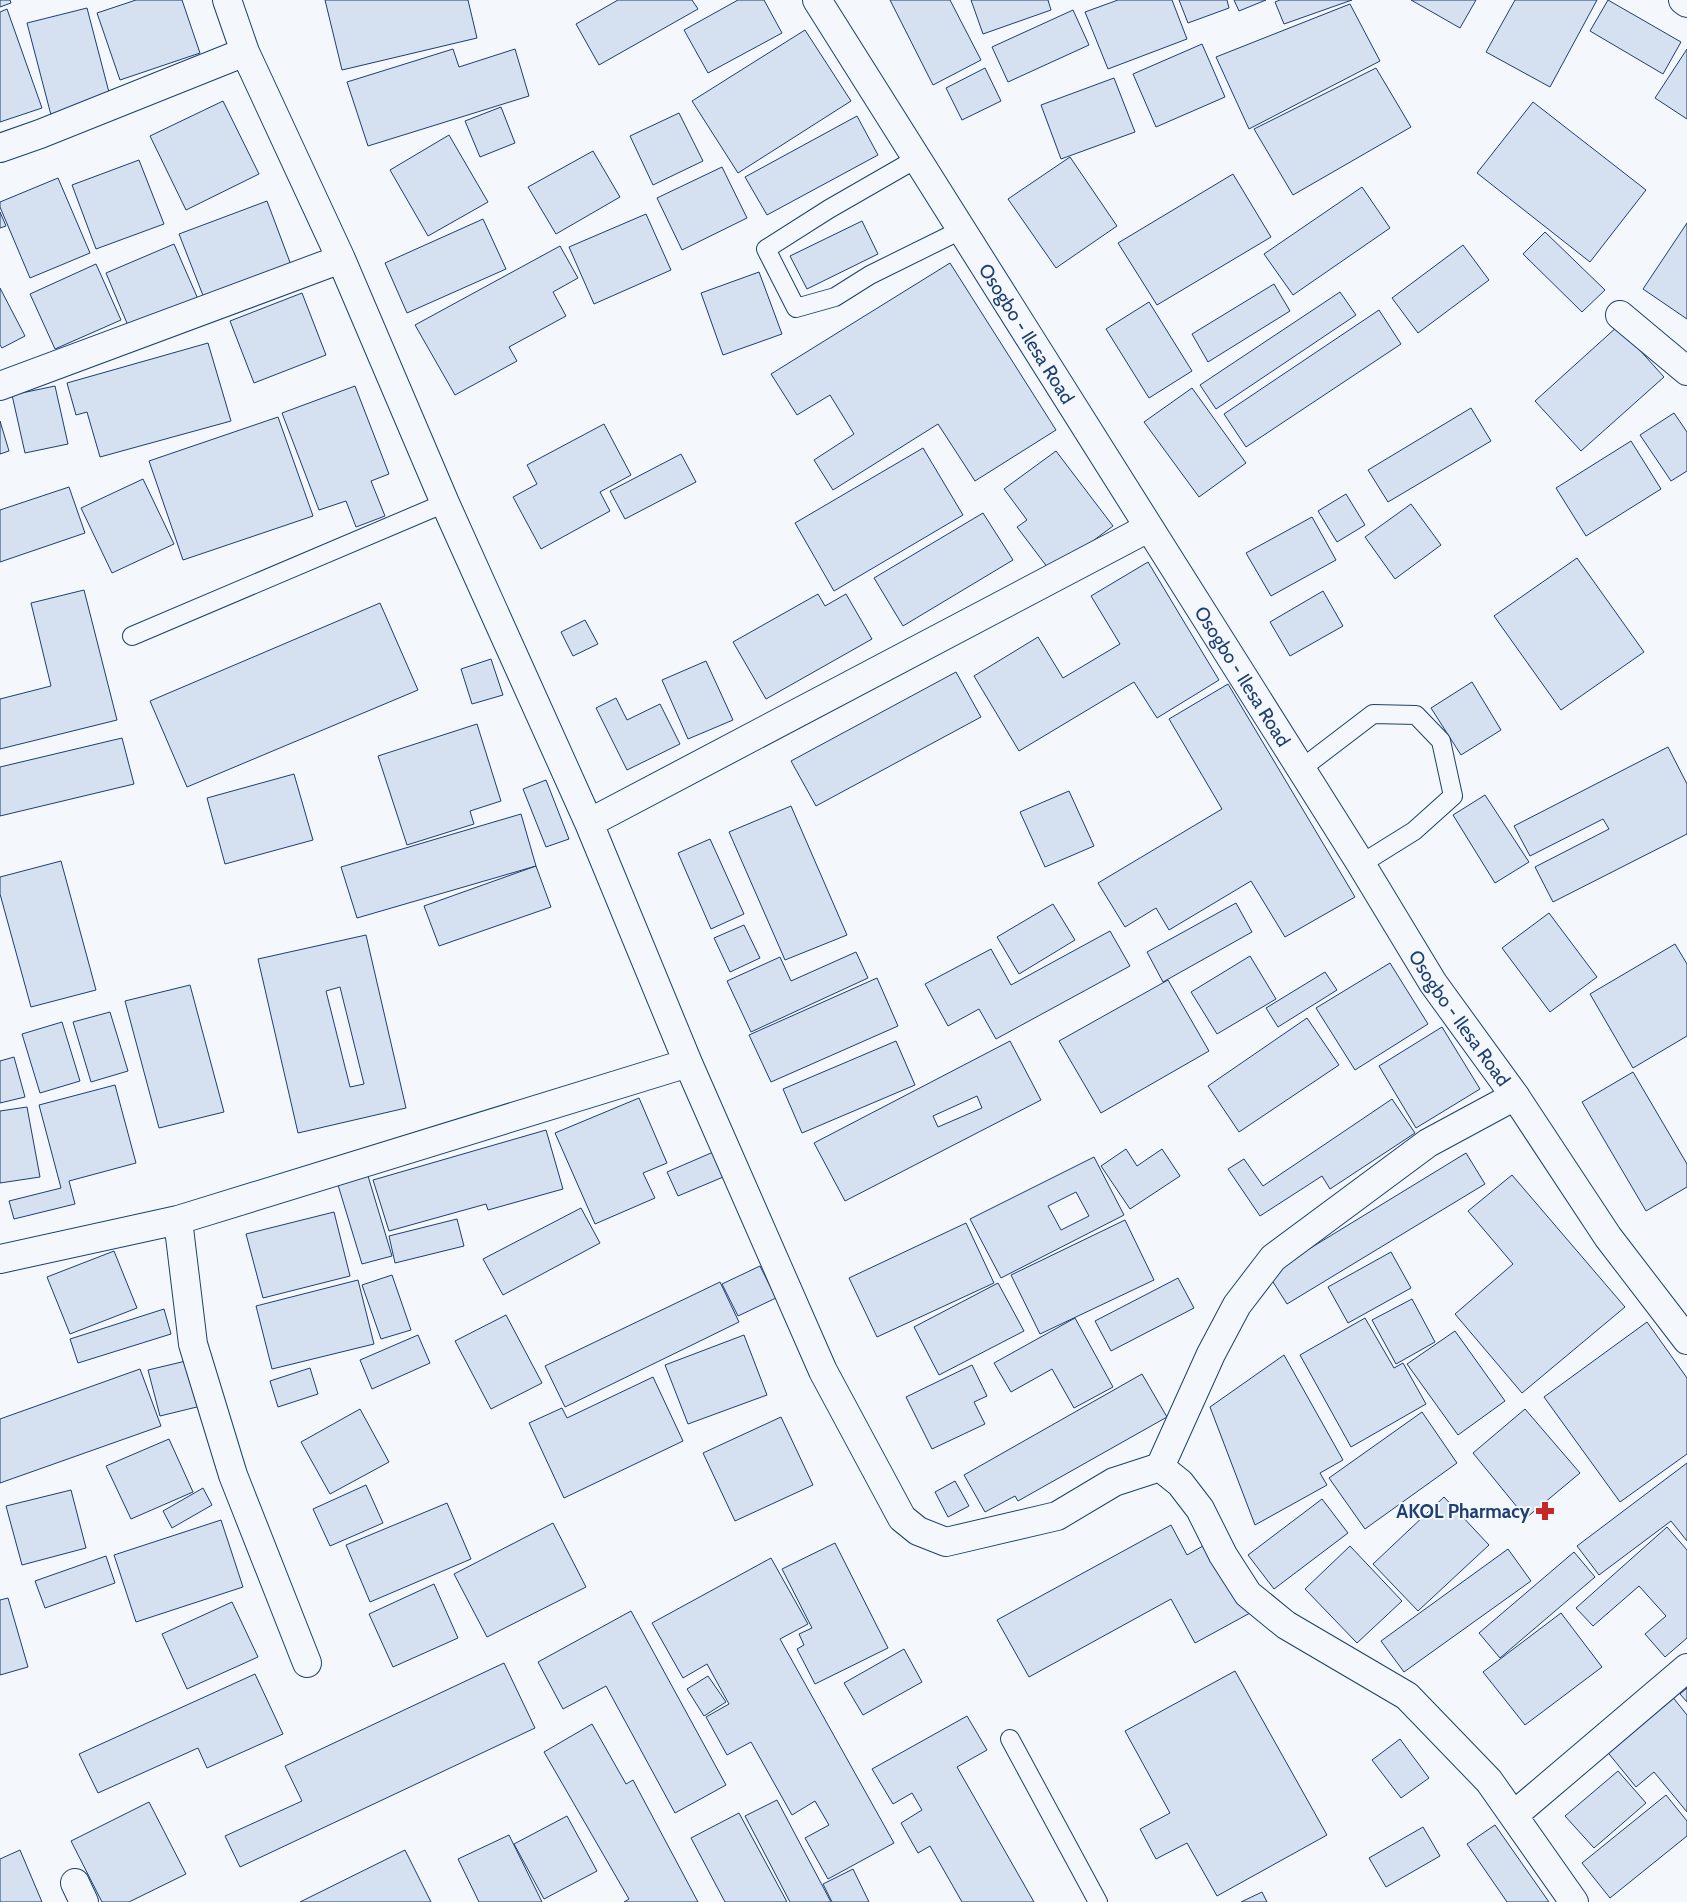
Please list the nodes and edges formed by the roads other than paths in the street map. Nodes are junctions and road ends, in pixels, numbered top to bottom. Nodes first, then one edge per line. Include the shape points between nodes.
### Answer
1 (227, 0) edge
2 (817, 0) edge
3 (1683, 0) edge
4 (1687, 2) edge
5 (245, 52) junction
6 (0, 148) edge
7 (916, 159) junction
8 (961, 230) junction
9 (341, 259) junction
10 (1620, 315) dead end
11 (1687, 371) edge
12 (0, 386) edge
13 (445, 504) junction
14 (1148, 528) junction
15 (132, 636) dead end
16 (1301, 769) junction
17 (589, 823) junction
18 (1361, 864) junction
19 (688, 1063) junction
20 (1516, 1096) junction
21 (178, 1220) junction
22 (0, 1259) edge
23 (1687, 1340) edge
24 (1160, 1467) junction
25 (307, 1663) dead end
26 (1687, 1668) edge
27 (1010, 1739) dead end
28 (1514, 1815) junction
29 (1098, 1902) edge
30 (1574, 1902) edge

1 - 5 street
2 - 7 street, Osogbo - Ilesa Road
3 - 4 street
5 - 6 street
5 - 9 street
7 - 8 street, Osogbo - Ilesa Road
7 - 8 lane via 766,249 796,308 836,297 870,275
8 - 14 street, Osogbo - Ilesa Road
9 - 12 street
9 - 13 street
10 - 11 street
13 - 15 lane
13 - 17 street
14 - 16 street, Osogbo - Ilesa Road
14 - 17 street
16 - 18 street, Osogbo - Ilesa Road
16 - 18 lane via 1373,714 1416,715 1441,741 1452,796 1414,831
17 - 19 street
18 - 20 street, Osogbo - Ilesa Road via 1433,983
19 - 21 street
19 - 24 street via 823,1371 902,1518 918,1531 946,1542 1057,1516 1114,1482
20 - 23 street, Osogbo - Ilesa Road via 1608,1237
20 - 24 street via 1428,1143 1273,1258 1237,1305
21 - 22 street
21 - 25 street via 193,1344 233,1475
24 - 28 street via 1180,1483 1200,1509 1223,1555 1248,1594 1286,1625 1407,1696 1490,1781
26 - 28 street
27 - 29 lane
28 - 30 street

